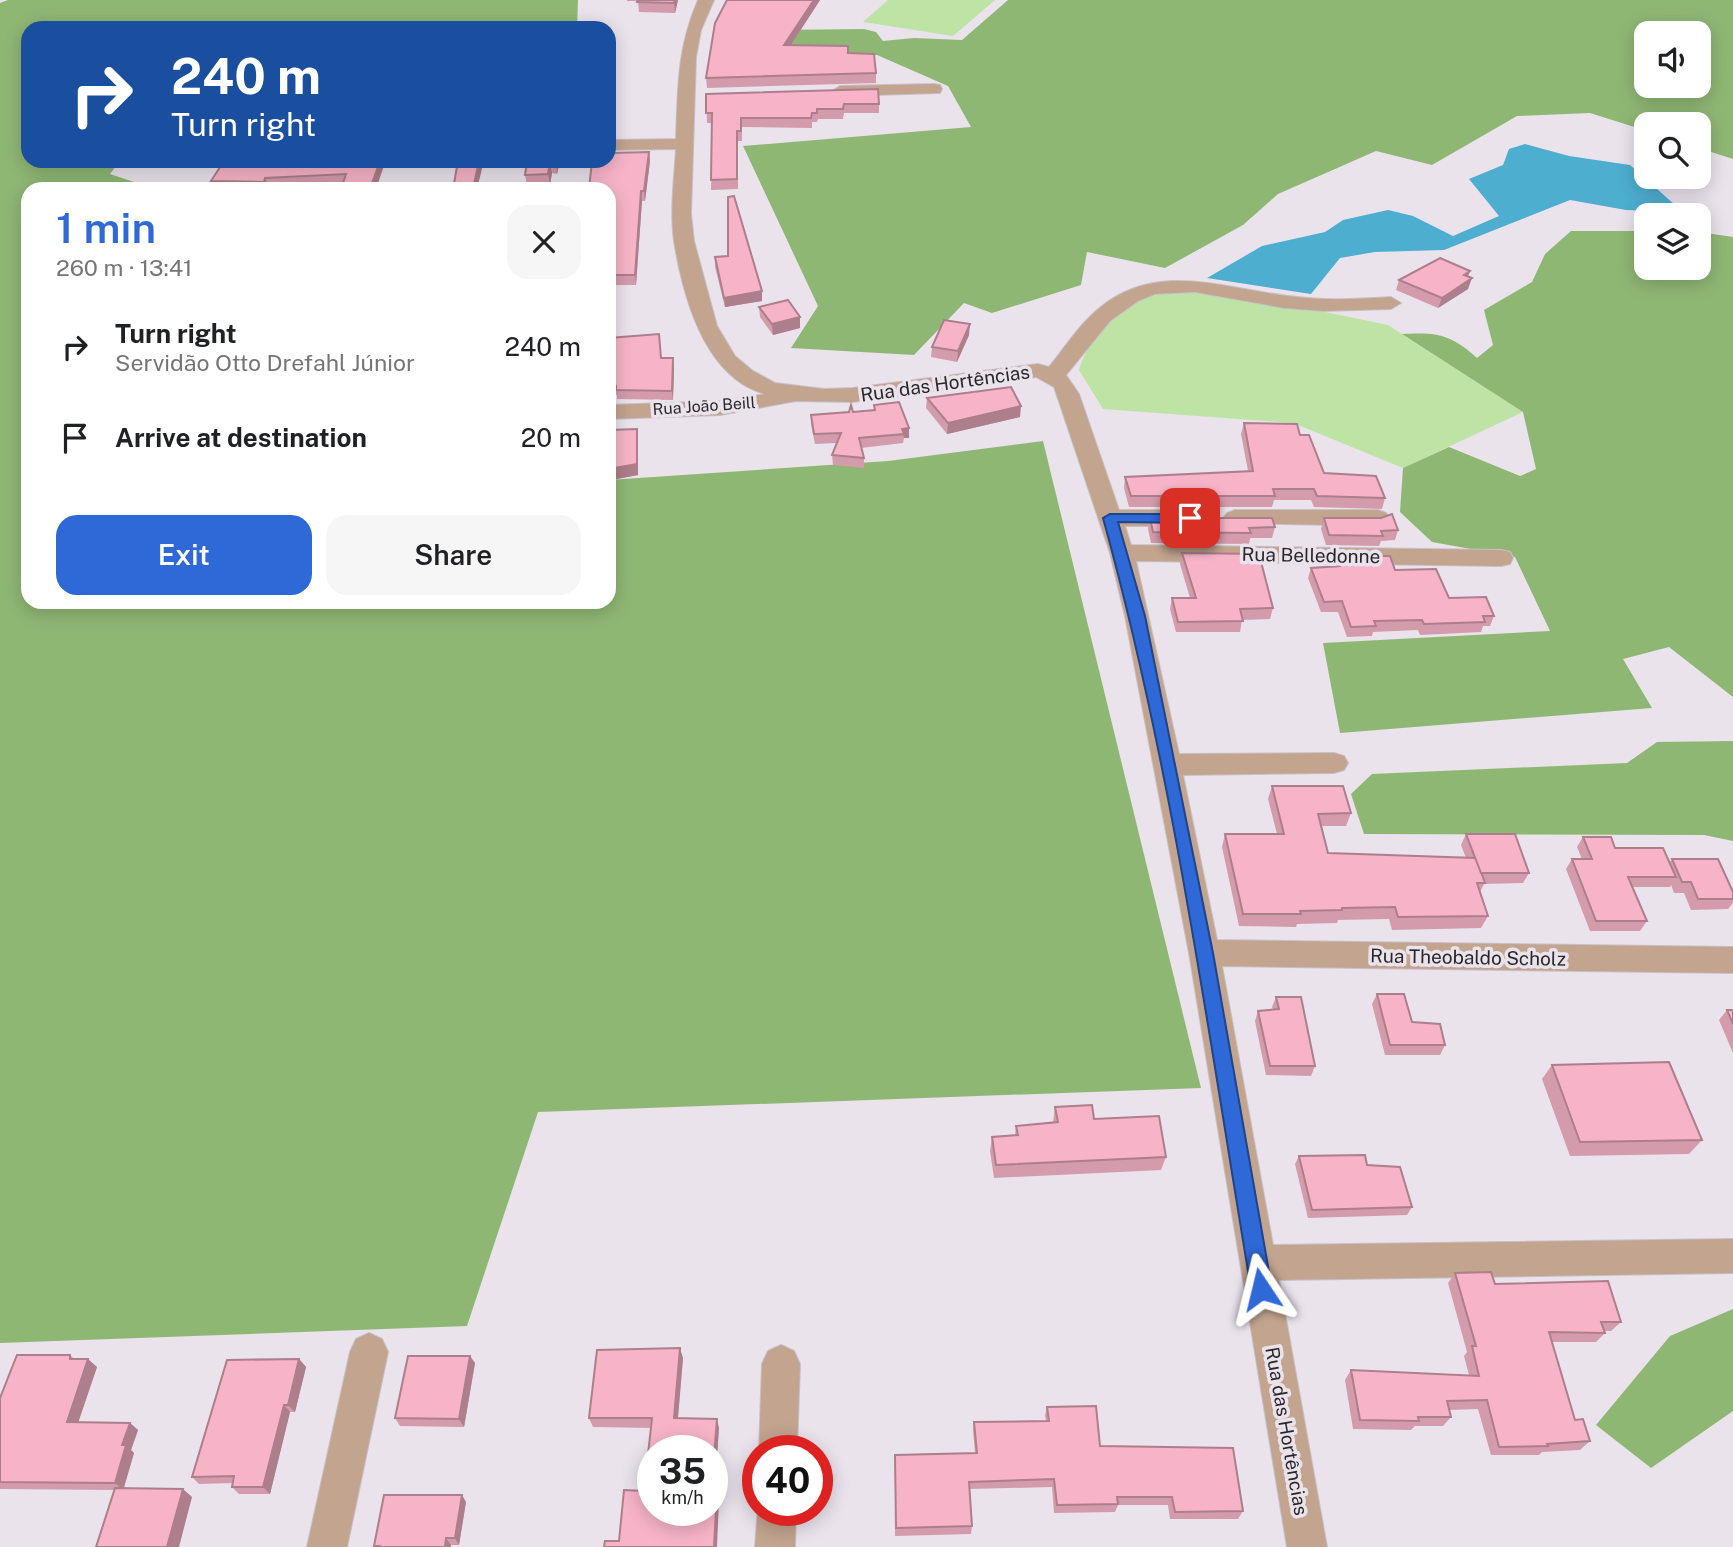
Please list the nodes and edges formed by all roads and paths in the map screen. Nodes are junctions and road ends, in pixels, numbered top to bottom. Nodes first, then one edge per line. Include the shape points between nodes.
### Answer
1 (706, 0) edge
2 (934, 89) dead end
3 (824, 92) edge
4 (685, 144) junction
5 (616, 145) edge
6 (1391, 303) dead end
7 (1054, 375) junction
8 (798, 395) junction
9 (616, 412) edge
10 (1110, 518) junction
11 (1378, 518) edge
12 (1122, 553) junction
13 (1501, 558) dead end
14 (1334, 764) dead end
15 (1167, 765) junction
16 (1204, 953) junction
17 (1733, 960) edge
18 (1733, 1256) edge
19 (1256, 1263) junction
20 (369, 1352) dead end
21 (781, 1364) dead end
22 (779, 1435) edge
23 (776, 1526) edge
24 (327, 1547) edge
25 (775, 1547) edge
26 (1307, 1547) edge

1 - 4 street, Rua das Hortências via 690,41 693,96
2 - 3 street
4 - 5 street
4 - 8 street, Rua das Hortências via 684,241 715,346 745,376
6 - 7 street via 1339,307 1283,302 1212,286 1137,293 1109,310
7 - 8 street, Rua das Hortências via 1019,371 853,395
7 - 10 street, Rua das Hortências via 1064,383
8 - 9 street, Rua João Beill via 720,408
10 - 11 street
10 - 12 street, Rua das Hortências
12 - 13 street, Rua Belledonne
12 - 15 street, Rua das Hortências
14 - 15 street
15 - 16 street, Rua das Hortências
16 - 17 street, Rua Theobaldo Scholz
16 - 19 street, Rua das Hortências
18 - 19 street
19 - 26 street, Rua das Hortências
20 - 24 street
21 - 22 street
23 - 25 street

